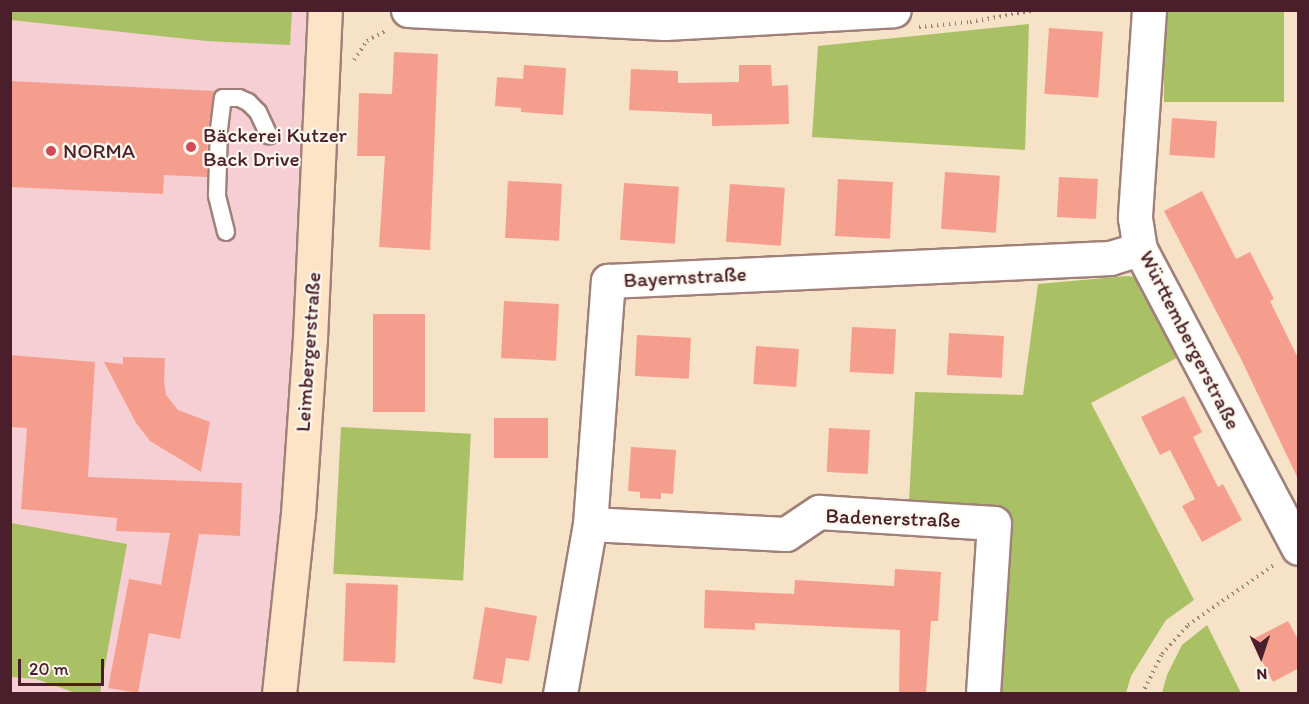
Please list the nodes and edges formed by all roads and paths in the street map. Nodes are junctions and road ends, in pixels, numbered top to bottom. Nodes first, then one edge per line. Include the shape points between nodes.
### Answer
1 (325, 10) edge
2 (408, 10) edge
3 (894, 10) edge
4 (1149, 10) edge
5 (269, 136) dead end
6 (226, 232) dead end
7 (1140, 249) junction
8 (590, 524) junction
9 (1288, 556) edge
10 (279, 693) edge
11 (560, 693) edge
12 (983, 693) edge
13 (1142, 693) edge

1 - 10 street, Leimbergerstraße via 298,514
2 - 3 street via 665,23
4 - 7 street, Württembergerstraße via 1135,218
5 - 6 lane via 258,112 248,102 224,98 217,195
7 - 8 street, Bayernstraße via 1110,258 608,281
7 - 9 street, Württembergerstraße
8 - 11 street, Bayernstraße
8 - 12 street, Badenerstraße via 786,534 819,512 994,523
9 - 13 path via 1188,625 1162,654

